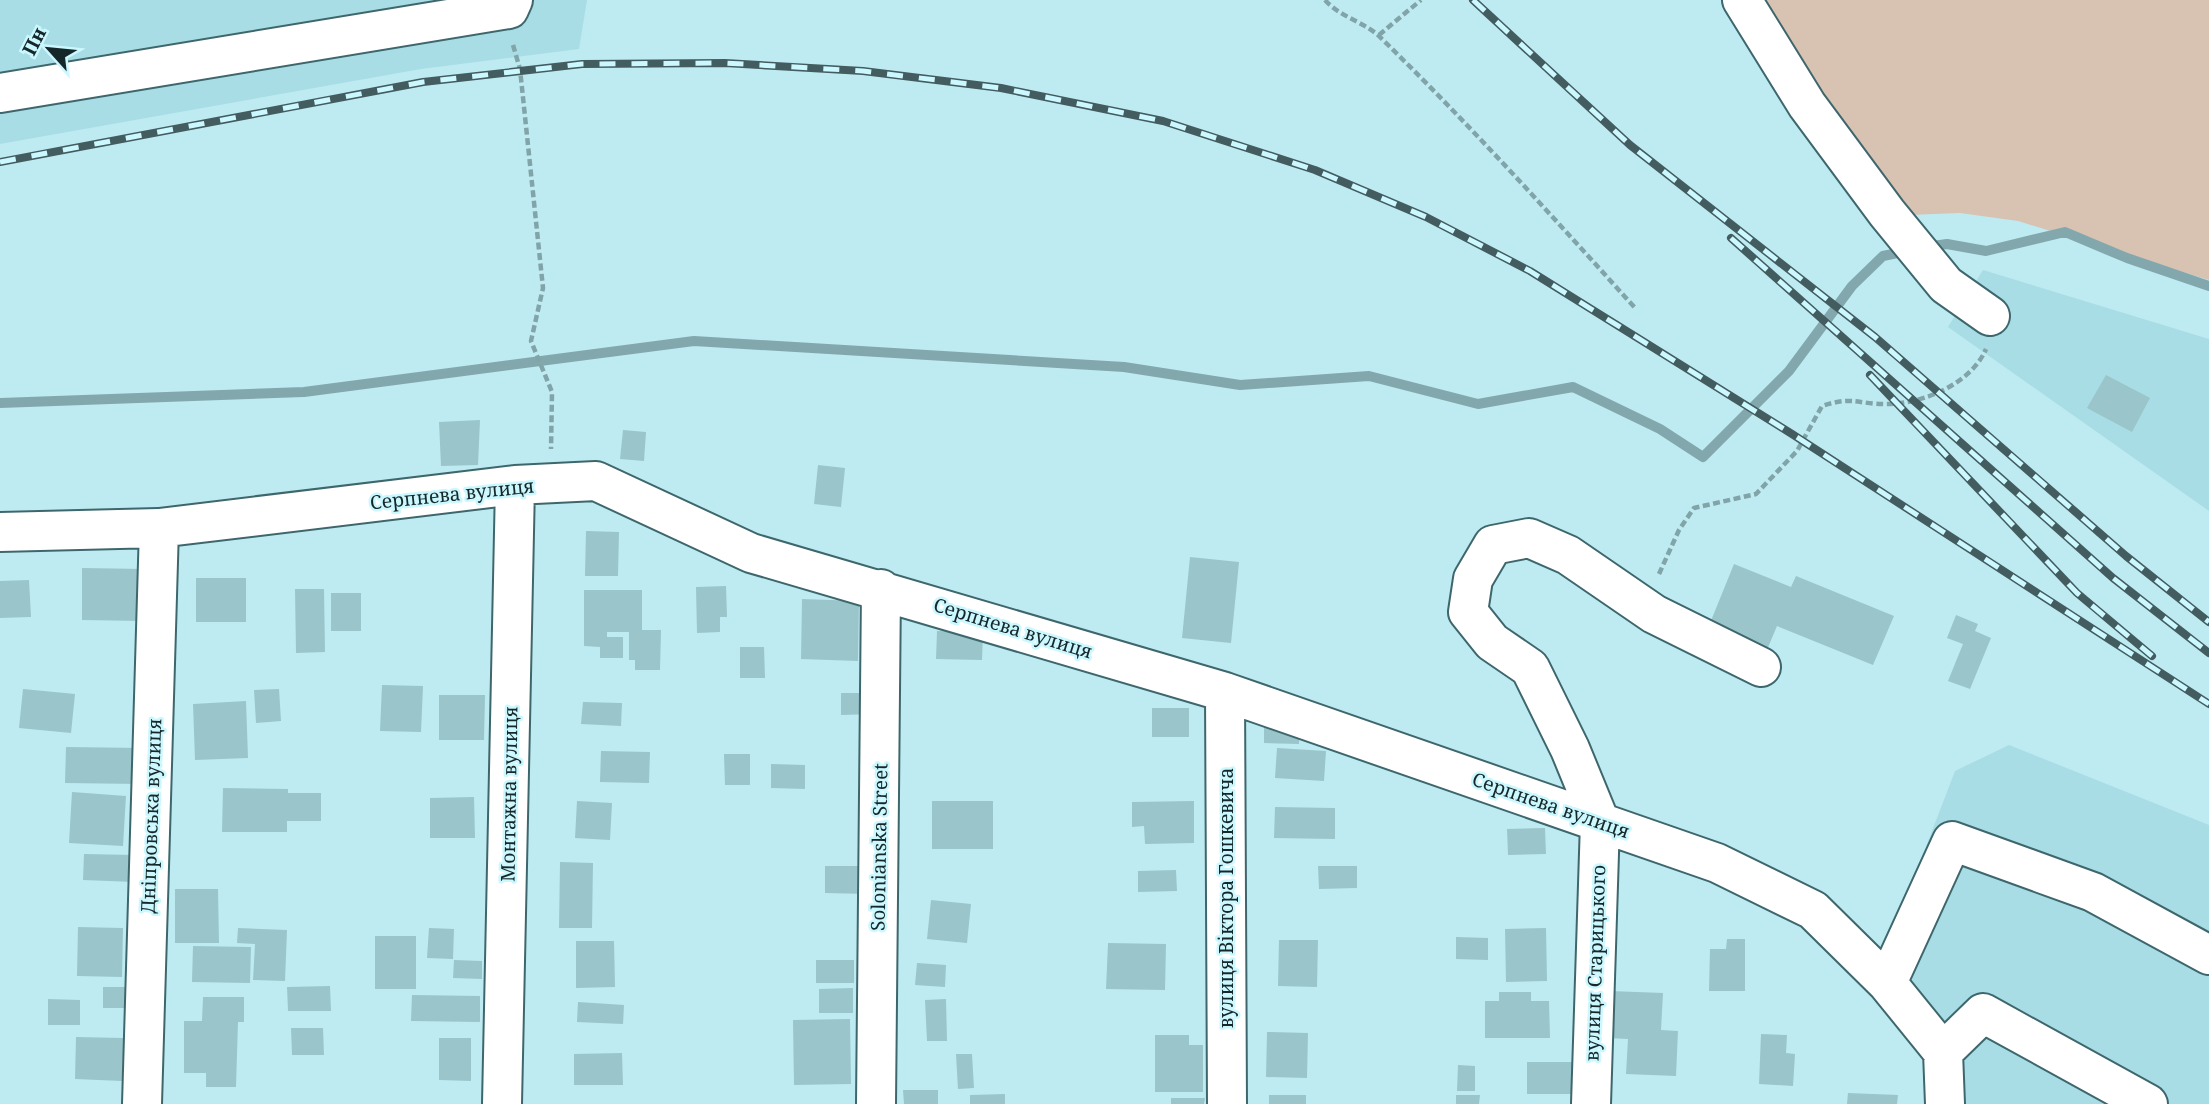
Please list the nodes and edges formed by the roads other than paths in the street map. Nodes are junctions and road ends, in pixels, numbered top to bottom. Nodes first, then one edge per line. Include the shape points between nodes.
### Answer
1 (513, 0) edge
2 (1742, 0) edge
3 (0, 93) edge
4 (1990, 316) road end
5 (515, 485) junction
6 (159, 528) junction
7 (0, 532) edge
8 (881, 589) junction
9 (1760, 667) dead end
10 (1226, 692) junction
11 (1600, 821) junction
12 (2209, 955) edge
13 (1887, 983) junction
14 (1943, 1052) junction
15 (142, 1104) edge
16 (502, 1104) edge
17 (876, 1104) edge
18 (1227, 1104) edge
19 (1591, 1104) edge
20 (1945, 1104) edge
21 (2148, 1104) edge

1 - 3 street via 509,9
2 - 4 street via 1807,105 1887,213 1946,285
5 - 6 street, Серпнева вулиця
5 - 8 street, Серпнева вулиця via 596,481 751,553
5 - 16 street, Монтажна вулиця
6 - 7 street, Серпнева вулиця
6 - 15 street, Дніпровська вулиця
8 - 10 street, Серпнева вулиця
8 - 17 street, Solonianska Street
9 - 11 street via 1637,602 1568,555 1529,538 1493,545 1473,579 1468,612 1492,642 1530,668
10 - 11 street, Серпнева вулиця
10 - 18 street, вулиця Віктора Гошкевича
11 - 13 street, Серпнева вулиця via 1717,863 1813,910
11 - 19 street, вулиця Старицького
12 - 13 street via 2093,892 1952,841
13 - 14 street, Серпнева вулиця
14 - 20 street
14 - 21 street via 1983,1013

